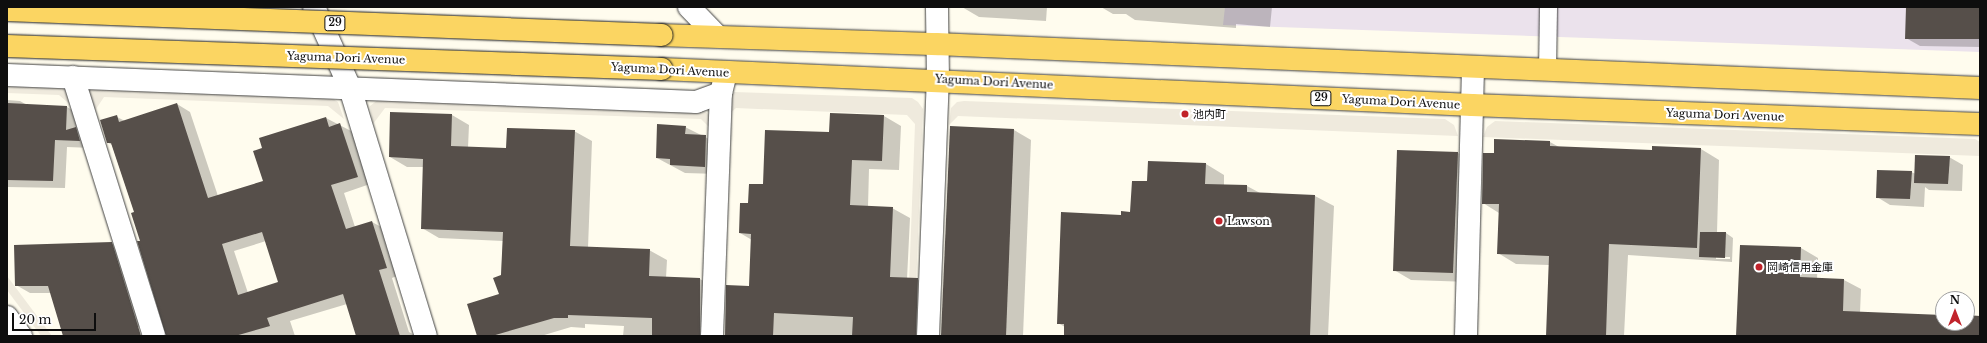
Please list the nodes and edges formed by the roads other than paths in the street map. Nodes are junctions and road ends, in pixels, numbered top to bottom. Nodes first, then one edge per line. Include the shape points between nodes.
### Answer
1 (314, 7) edge
2 (689, 7) edge
3 (937, 7) edge
4 (1548, 7) edge
5 (7, 10) edge
6 (717, 36) junction
7 (936, 44) junction
8 (7, 46) edge
9 (1473, 68) junction
10 (1546, 71) junction
11 (7, 75) edge
12 (73, 77) junction
13 (938, 80) junction
14 (723, 83) junction
15 (350, 88) junction
16 (1980, 88) edge
17 (1472, 105) junction
18 (1980, 124) edge
19 (7, 317) edge
20 (21, 336) edge
21 (154, 336) edge
22 (426, 336) edge
23 (712, 336) edge
24 (928, 336) edge
25 (1466, 336) edge

1 - 15 street
2 - 6 street
3 - 7 street
4 - 10 lane
5 - 6 main road, 29, bridge
6 - 7 main road, 29
7 - 9 main road, 29
7 - 13 street
8 - 14 main road, Yaguma Dori Avenue / 29, bridge via 662,69
9 - 10 main road, 29
9 - 17 street
10 - 16 main road, 29
11 - 12 street
12 - 15 street
12 - 21 street
13 - 14 main road, Yaguma Dori Avenue / 29
13 - 17 main road, Yaguma Dori Avenue / 29
13 - 24 street
14 - 15 street via 696,102
14 - 23 street
15 - 22 street
17 - 18 main road, Yaguma Dori Avenue / 29
17 - 25 street
19 - 20 street

